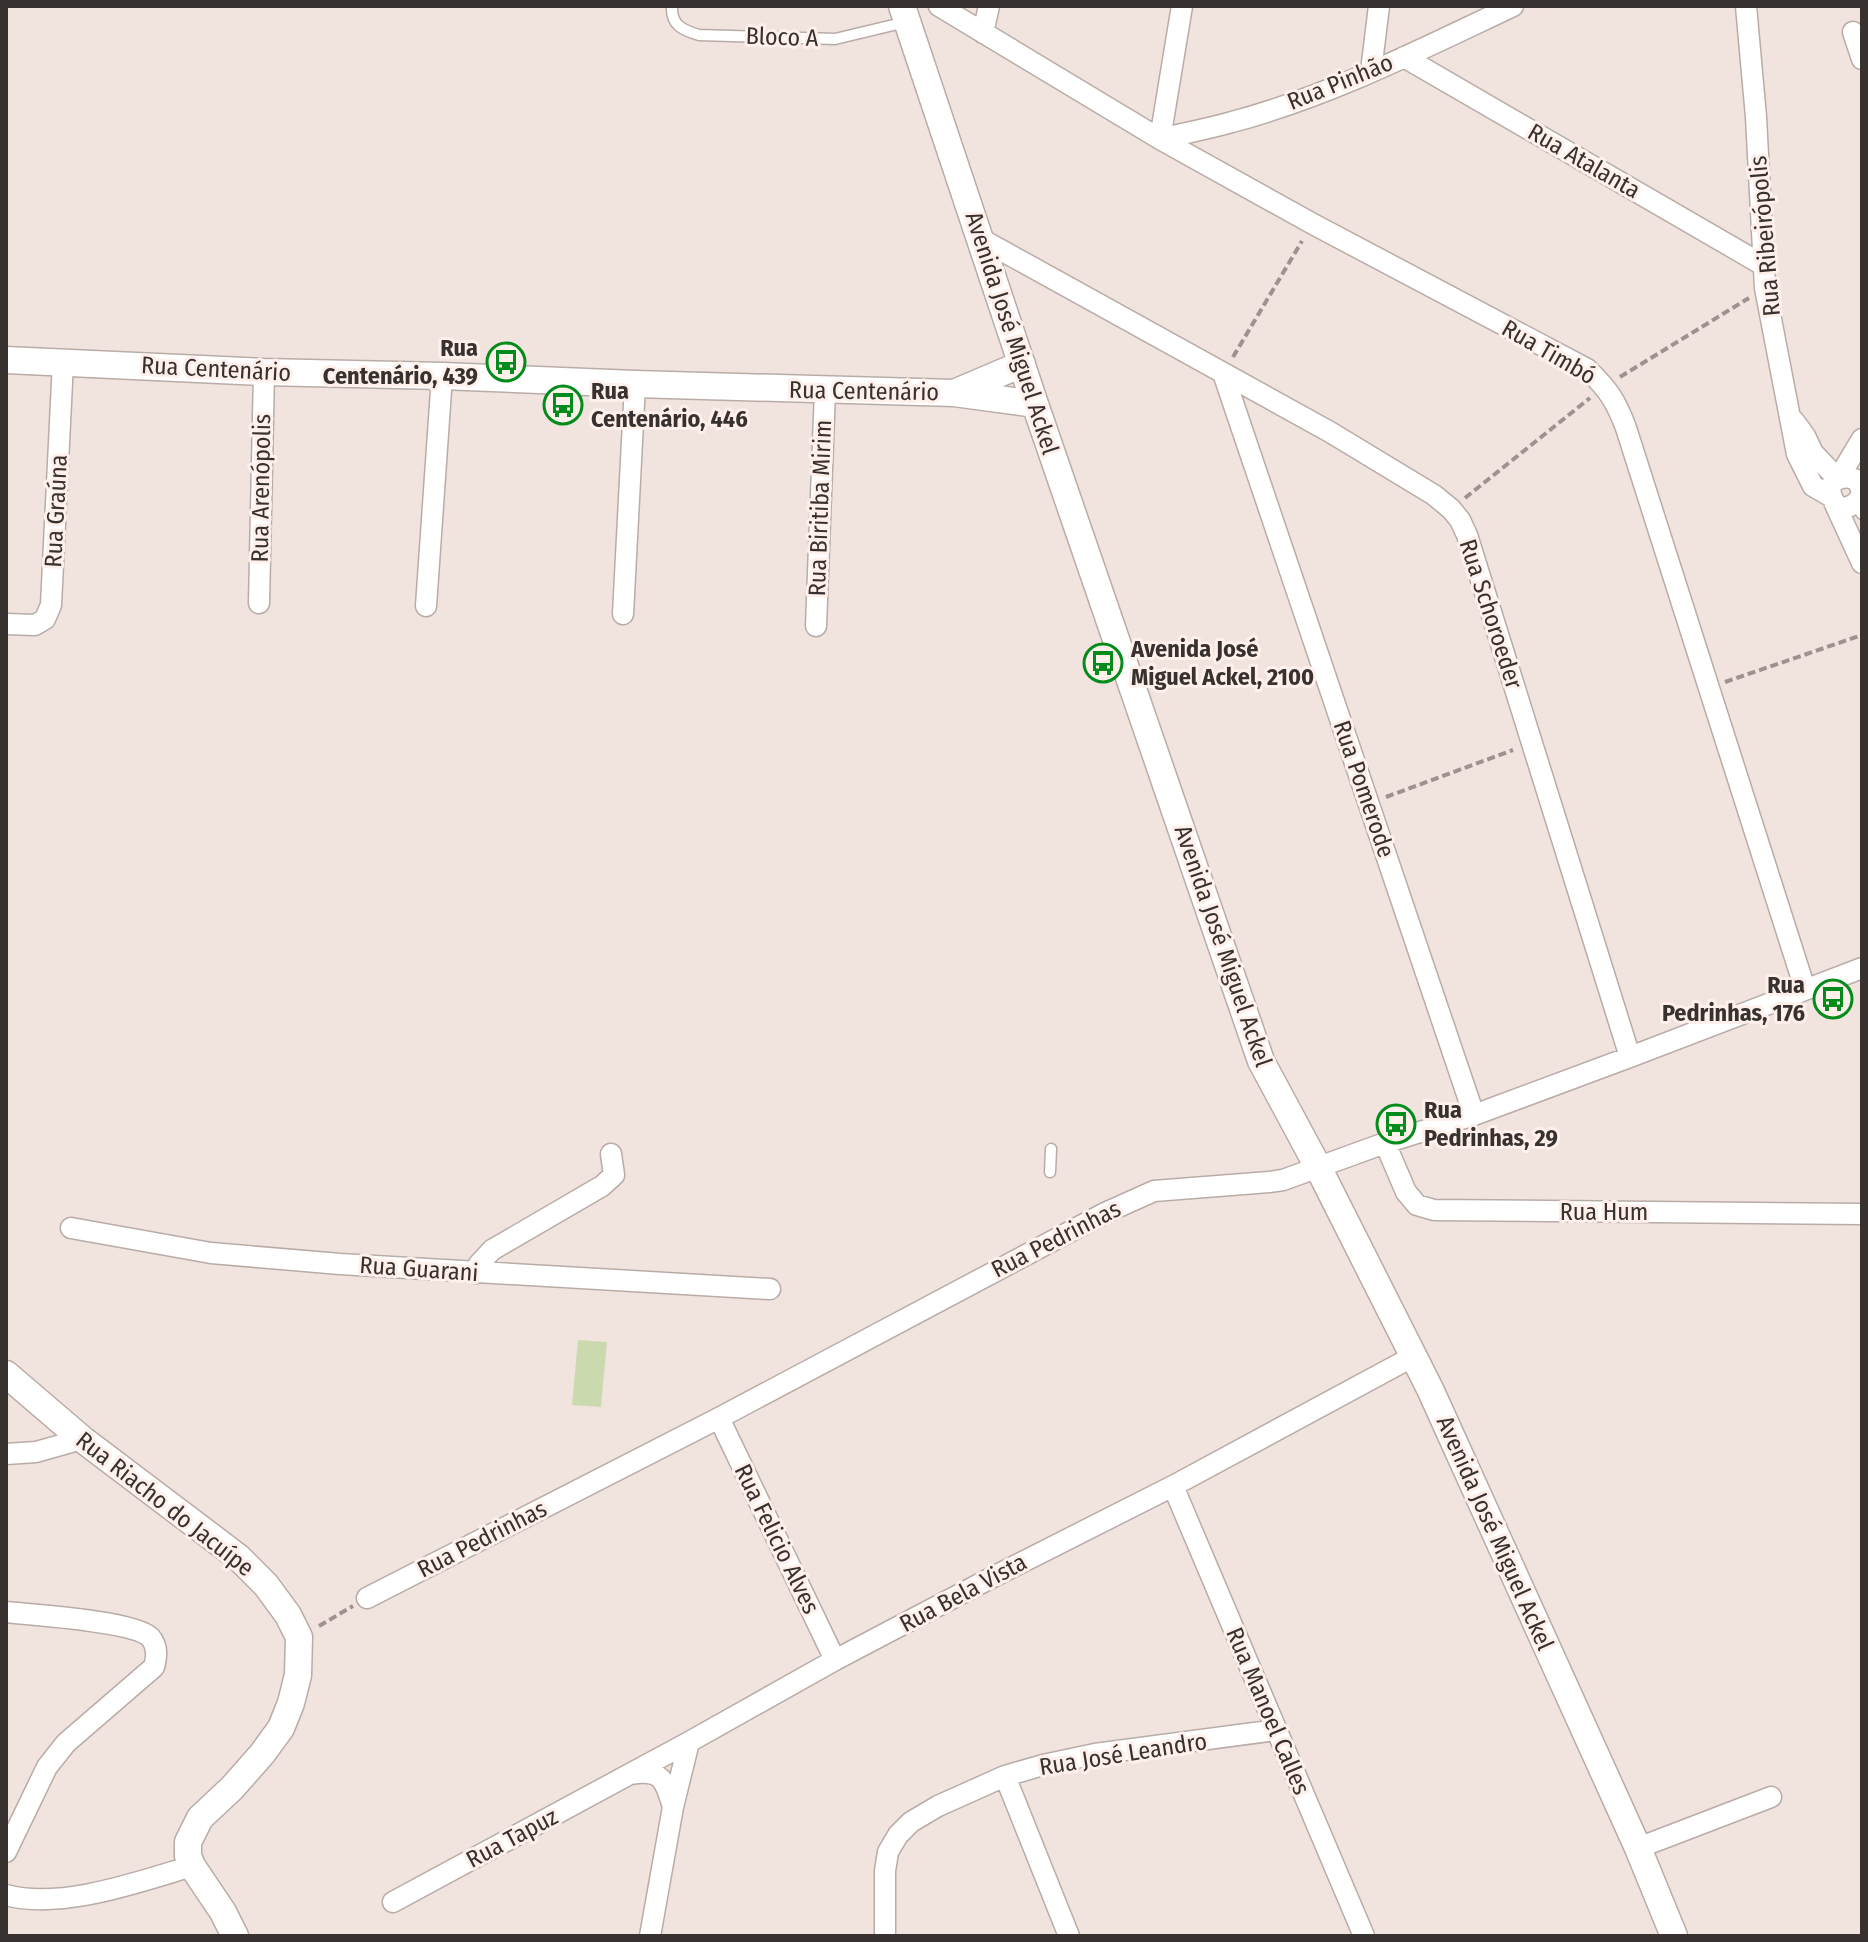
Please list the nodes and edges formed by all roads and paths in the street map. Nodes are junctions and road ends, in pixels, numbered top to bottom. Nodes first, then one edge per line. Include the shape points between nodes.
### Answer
1 (672, 6) edge
2 (939, 6) edge
3 (989, 6) edge
4 (1182, 6) edge
5 (1379, 6) edge
6 (1513, 6) edge
7 (1746, 6) edge
8 (905, 14) edge
9 (1853, 32) dead end
10 (983, 33) junction
11 (1404, 57) junction
12 (1862, 59) edge
13 (1371, 71) junction
14 (1160, 139) junction
15 (1313, 224) junction
16 (981, 239) junction
17 (1763, 265) junction
18 (6, 360) edge
19 (63, 362) junction
20 (1022, 364) junction
21 (264, 372) junction
22 (1223, 373) junction
23 (442, 376) junction
24 (635, 384) junction
25 (825, 390) junction
26 (954, 393) junction
27 (1035, 404) junction
28 (1862, 439) edge
29 (1835, 493) junction
30 (1861, 496) edge
31 (1862, 521) edge
32 (1862, 563) edge
33 (259, 603) dead end
34 (426, 606) dead end
35 (623, 614) dead end
36 (6, 624) edge
37 (816, 626) dead end
38 (1862, 635) edge
39 (1708, 688) junction
40 (1532, 743) junction
41 (1369, 803) junction
42 (1862, 968) edge
43 (1805, 989) junction
44 (1630, 1057) junction
45 (1474, 1115) junction
46 (1385, 1143) junction
47 (1051, 1149) dead end
48 (611, 1154) dead end
49 (1318, 1167) junction
50 (1050, 1172) dead end
51 (1862, 1214) edge
52 (71, 1228) dead end
53 (476, 1273) junction
54 (770, 1289) dead end
55 (1414, 1356) junction
56 (6, 1374) edge
57 (719, 1418) junction
58 (82, 1439) junction
59 (6, 1454) edge
60 (1173, 1486) junction
61 (367, 1598) joint
62 (6, 1612) edge
63 (299, 1637) junction
64 (835, 1660) junction
65 (1276, 1730) junction
66 (689, 1742) junction
67 (631, 1774) junction
68 (1005, 1776) junction
69 (1771, 1797) dead end
70 (673, 1807) junction
71 (1638, 1848) junction
72 (6, 1852) edge
73 (192, 1866) junction
74 (6, 1895) edge
75 (393, 1902) dead end
76 (235, 1936) edge
77 (650, 1936) edge
78 (885, 1936) edge
79 (1069, 1936) edge
80 (1364, 1936) edge
81 (1674, 1936) edge

1 - 8 lane, Bloco A via 675,24 699,35 835,39
2 - 10 street, Rua Timbó
3 - 10 street
4 - 14 street
5 - 13 street
6 - 11 street, Rua Pinhão
7 - 17 street, Rua Ribeirópolis
8 - 16 street, Avenida José Miguel Ackel
9 - 12 street
10 - 14 street, Rua Timbó
11 - 13 street, Rua Pinhão
11 - 17 street, Rua Atalanta
13 - 14 street, Rua Pinhão via 1233,122
14 - 15 street, Rua Timbó
15 - 22 path
15 - 39 street, Rua Timbó via 1587,369 1606,386 1626,428
16 - 20 street, Avenida José Miguel Ackel
16 - 22 street, Rua Schoroeder
17 - 29 street, Rua Ribeirópolis via 1788,411
18 - 19 street, Rua Centenário
19 - 21 street, Rua Centenário
19 - 36 street, Rua Graúna via 51,605 45,619 35,625
20 - 26 street, Rua Centenário
20 - 27 street, Avenida José Miguel Ackel
21 - 23 street, Rua Centenário
21 - 33 street, Rua Arenópolis
22 - 40 street, Rua Schoroeder via 1330,432 1451,509 1467,535
22 - 41 street, Rua Pomerode
23 - 24 street, Rua Centenário
23 - 34 street
24 - 25 street, Rua Centenário
24 - 35 street
25 - 26 street, Rua Centenário
25 - 37 street, Rua Biritiba Mirim
26 - 27 street, Rua Centenário
27 - 49 street, Avenida José Miguel Ackel via 1261,1061
28 - 29 street
29 - 30 street via 1843,507 1858,503
29 - 30 street via 1842,477 1853,477
29 - 32 street
30 - 31 street
38 - 39 path
39 - 43 street, Rua Timbó
40 - 41 path
40 - 44 street, Rua Schoroeder
41 - 45 street, Rua Pomerode
42 - 43 street, Rua Pedrinhas
43 - 44 street, Rua Pedrinhas
44 - 45 street, Rua Pedrinhas
45 - 46 street, Rua Pedrinhas
46 - 49 street, Rua Pedrinhas
46 - 51 street, Rua Hum via 1406,1192 1417,1205 1434,1210
47 - 50 lane
48 - 53 street via 614,1175 602,1186 492,1250
49 - 55 street, Avenida José Miguel Ackel
49 - 57 street, Rua Pedrinhas via 1283,1180 1154,1191
52 - 53 street, Rua Guarani via 211,1253
53 - 54 street, Rua Guarani
55 - 60 street, Rua Bela Vista
55 - 71 street, Avenida José Miguel Ackel
56 - 58 street, Rua Riacho do Jacuípe
57 - 61 street, Rua Pedrinhas
57 - 64 street, Rua Felicio Alves
58 - 59 street
58 - 63 street, Rua Riacho do Jacuípe via 238,1557 266,1585
60 - 64 street, Rua Bela Vista
60 - 65 street, Rua Manoel Calles
61 - 63 path
62 - 72 street via 122,1625 148,1635 157,1650 154,1667 66,1743 47,1767
63 - 73 street via 298,1675 281,1728 200,1818 188,1842
64 - 66 street, Rua Bela Vista
65 - 68 street, Rua José Leandro via 1095,1754
65 - 80 street, Rua Manoel Calles
66 - 67 street, Rua Tapuz
66 - 70 street
67 - 70 street via 660,1776
67 - 75 street, Rua Tapuz
68 - 78 street, Rua José Leandro via 938,1806 898,1835 885,1871
68 - 79 street
69 - 71 street
70 - 77 street
71 - 81 street, Avenida José Miguel Ackel
73 - 74 street via 57,1898
73 - 76 street

